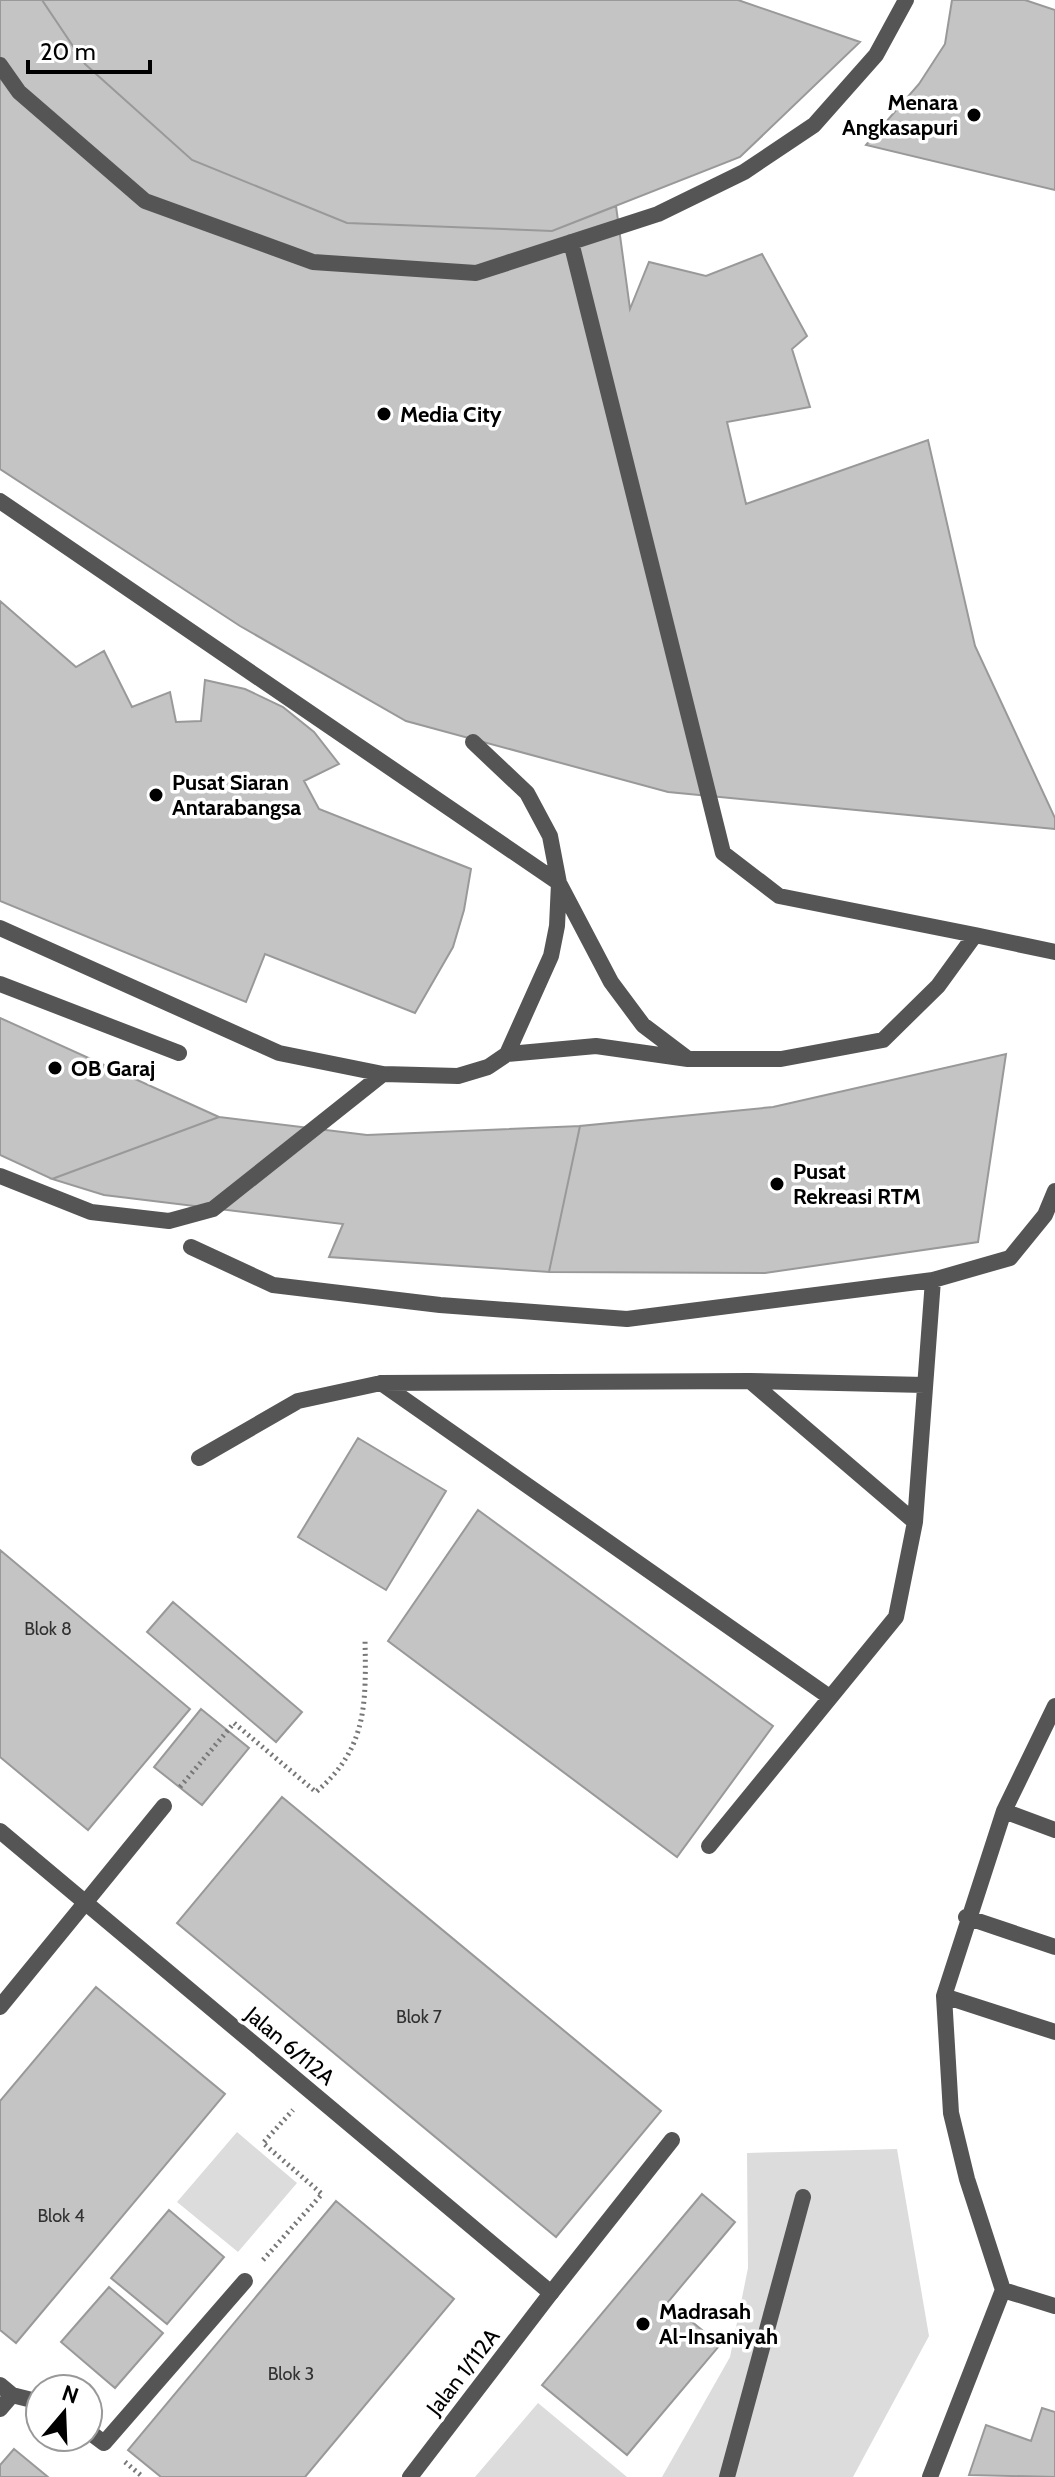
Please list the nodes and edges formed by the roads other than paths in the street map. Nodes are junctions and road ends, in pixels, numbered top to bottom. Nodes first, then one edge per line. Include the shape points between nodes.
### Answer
1 (906, 0) edge
2 (0, 65) edge
3 (571, 242) junction
4 (0, 501) edge
5 (473, 742) dead end
6 (559, 883) junction
7 (0, 928) edge
8 (975, 935) junction
9 (1055, 952) edge
10 (0, 984) edge
11 (179, 1053) dead end
12 (507, 1054) junction
13 (688, 1059) junction
14 (383, 1074) junction
15 (0, 1176) edge
16 (1055, 1191) edge
17 (191, 1247) dead end
18 (933, 1280) junction
19 (750, 1381) junction
20 (381, 1383) junction
21 (925, 1385) junction
22 (199, 1458) dead end
23 (915, 1522) junction
24 (828, 1696) junction
25 (1055, 1706) edge
26 (1049, 1734) edge
27 (164, 1806) road end
28 (1004, 1811) junction
29 (1055, 1830) edge
30 (0, 1831) edge
31 (709, 1846) dead end
32 (85, 1903) junction
33 (966, 1917) junction
34 (1055, 1947) edge
35 (944, 1996) junction
36 (0, 2007) edge
37 (1055, 2032) edge
38 (672, 2140) dead end
39 (803, 2197) dead end
40 (245, 2281) road end
41 (1003, 2290) junction
42 (551, 2293) junction
43 (1055, 2306) edge
44 (6, 2390) edge
45 (0, 2409) edge
46 (104, 2443) edge
47 (410, 2477) edge
48 (727, 2477) edge
49 (930, 2477) edge

1 - 3 street via 876,55 814,125 744,172 658,214
2 - 3 street via 19,92 145,201 313,262 476,273
3 - 8 street via 723,853 779,896
4 - 6 street
5 - 6 street via 527,793 550,836
6 - 12 street via 551,956
6 - 13 street via 627,1004 643,1025
7 - 14 street via 279,1053
8 - 9 street
8 - 13 street via 938,986 883,1040 781,1059
10 - 11 street
12 - 13 street via 596,1046
12 - 14 street via 488,1067 458,1076
14 - 15 street via 213,1209 169,1221 91,1212
16 - 18 street via 1045,1215 1010,1258
17 - 18 street via 273,1285 627,1319
18 - 21 street
19 - 20 street
19 - 21 street
19 - 23 street
20 - 22 street via 298,1401
20 - 24 street
21 - 23 street
23 - 24 street via 896,1617
24 - 31 street
25 - 26 street
26 - 28 street
27 - 32 street
28 - 29 street
28 - 33 street
30 - 32 street, Jalan 6/112A
32 - 36 street
32 - 42 street, Jalan 6/112A
33 - 34 street
33 - 35 street
35 - 37 street
35 - 41 street via 951,2113
38 - 42 street, Jalan 1/112A
39 - 48 street
40 - 46 street
41 - 43 street
41 - 49 street
42 - 47 street, Jalan 1/112A
44 - 45 street

